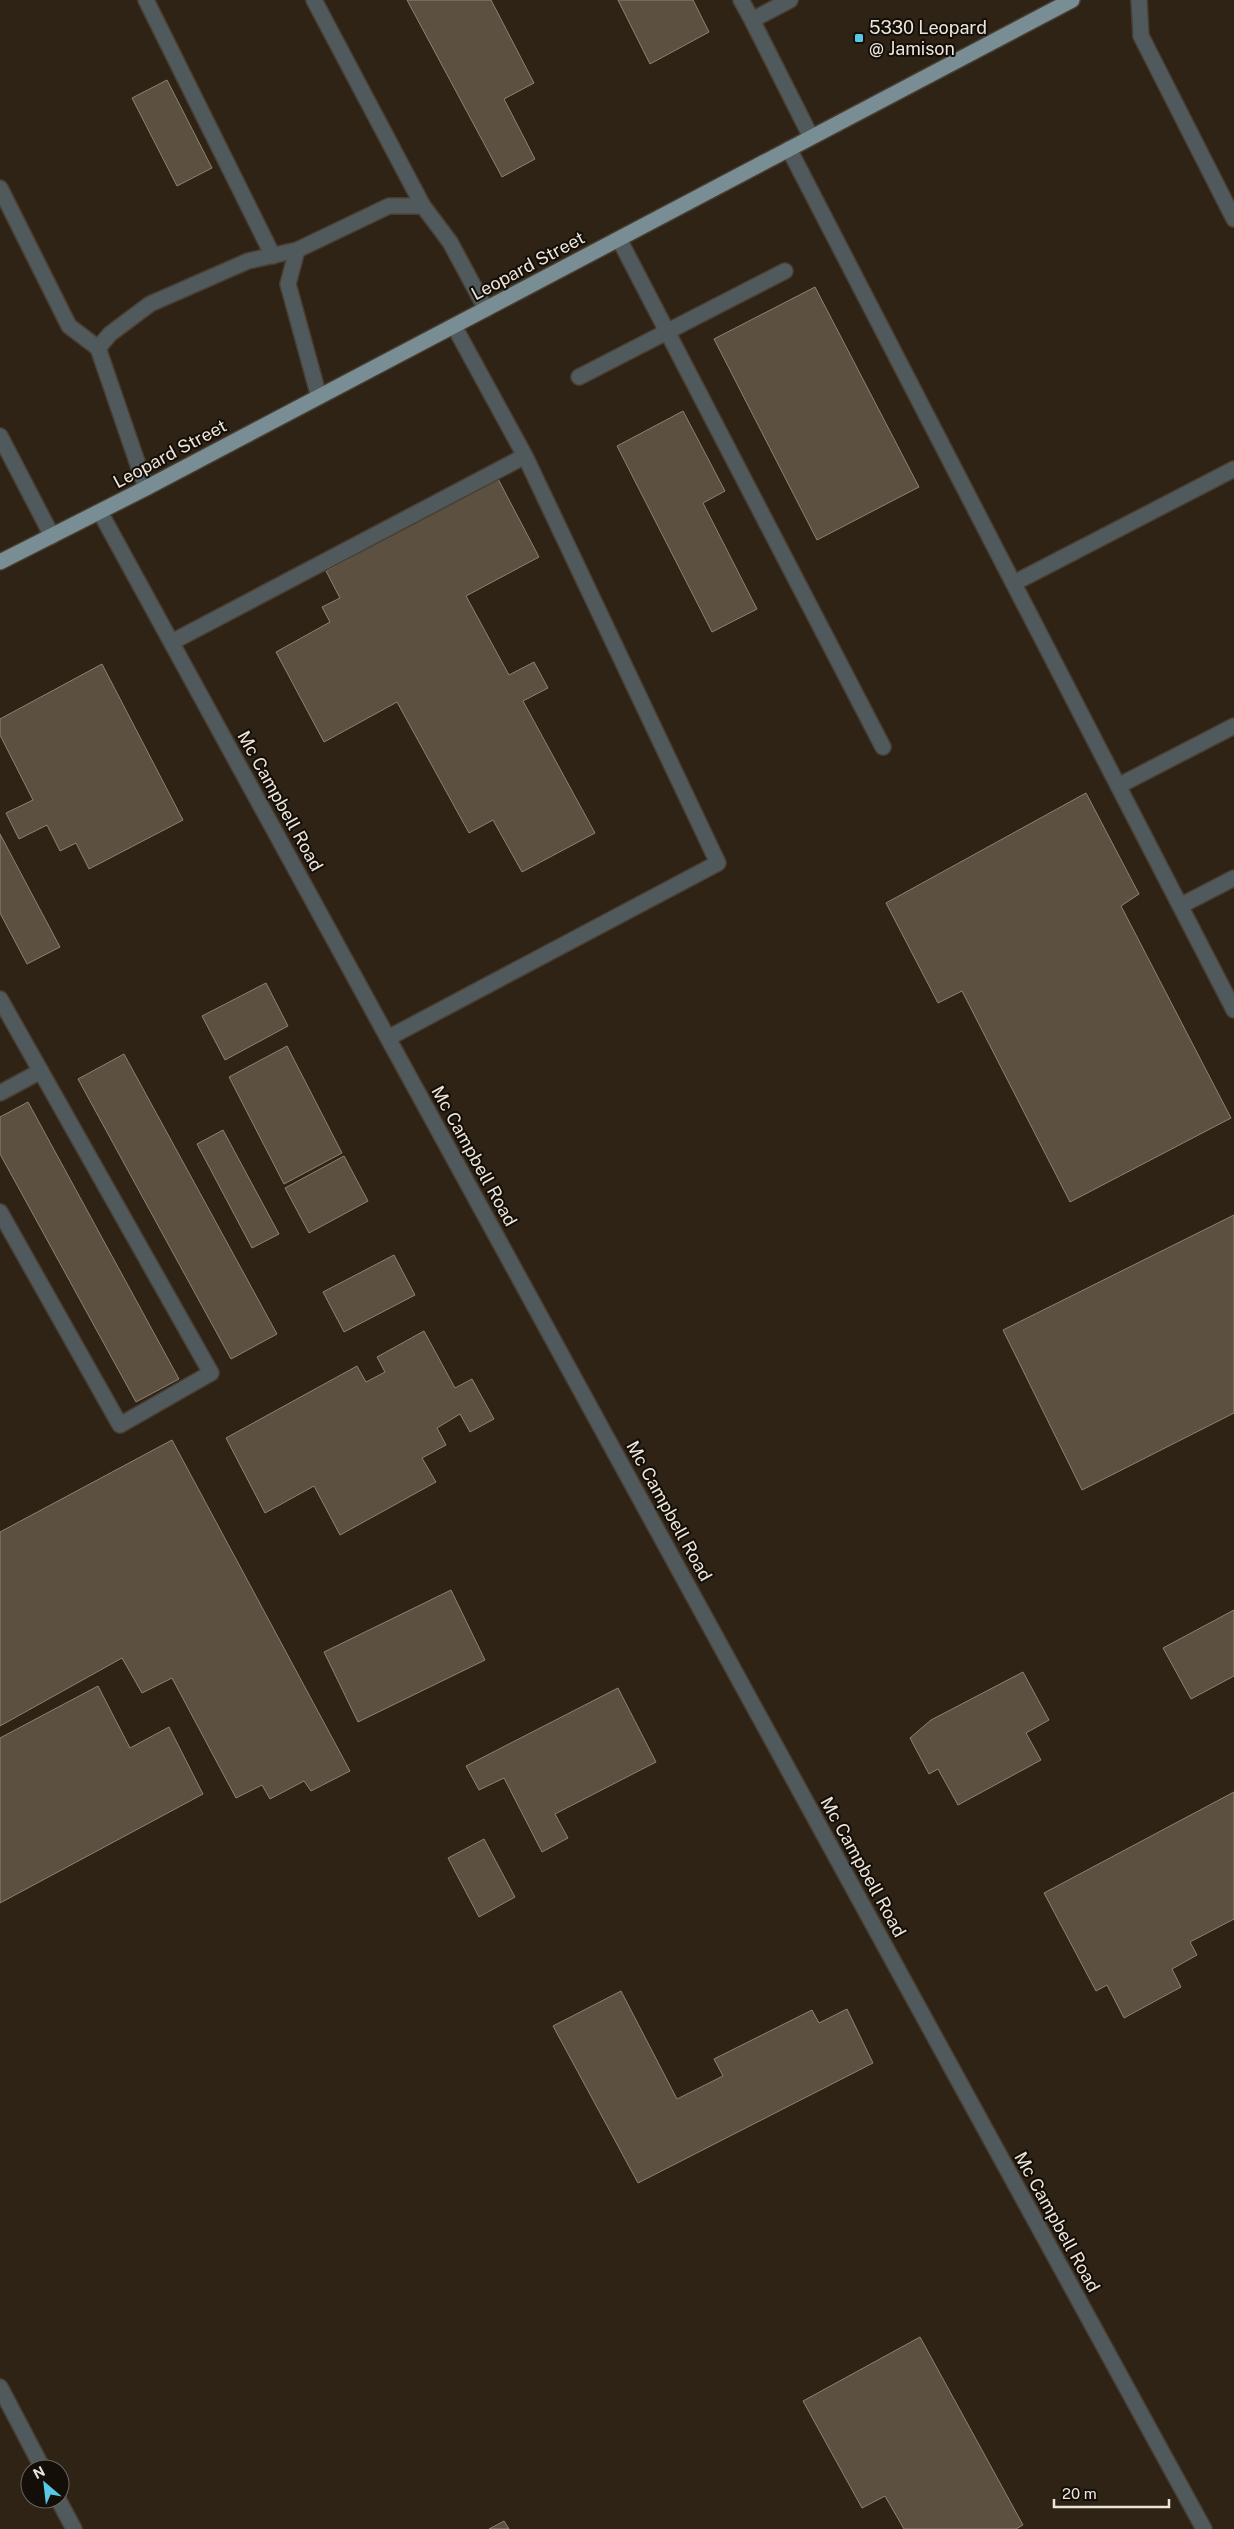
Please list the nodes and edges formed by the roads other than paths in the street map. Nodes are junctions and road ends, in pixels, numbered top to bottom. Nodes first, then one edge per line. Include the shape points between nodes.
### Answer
1 (146, 0) edge
2 (314, 0) edge
3 (741, 0) edge
4 (790, 0) edge
5 (1072, 0) edge
6 (1139, 0) edge
7 (1051, 5) edge
8 (752, 20) junction
9 (811, 137) junction
10 (789, 149) junction
11 (0, 188) edge
12 (423, 206) junction
13 (1234, 219) edge
14 (619, 239) junction
15 (297, 250) junction
16 (273, 256) junction
17 (784, 271) dead end
18 (486, 309) junction
19 (454, 326) junction
20 (667, 332) junction
21 (98, 348) junction
22 (580, 377) dead end
23 (319, 397) junction
24 (0, 436) edge
25 (525, 456) junction
26 (1234, 469) edge
27 (146, 488) junction
28 (100, 512) junction
29 (52, 536) junction
30 (0, 562) edge
31 (1014, 583) junction
32 (172, 642) junction
33 (1234, 726) edge
34 (883, 747) dead end
35 (1118, 786) junction
36 (1234, 878) edge
37 (1180, 906) junction
38 (0, 999) edge
39 (1234, 1010) edge
40 (388, 1038) junction
41 (41, 1071) junction
42 (0, 1093) edge
43 (0, 1212) edge
44 (0, 2387) edge
45 (38, 2459) edge
46 (63, 2509) edge
47 (74, 2529) edge
48 (1204, 2529) edge

1 - 16 street
2 - 12 street
3 - 8 street
4 - 8 street
5 - 7 main road, Leopard Street
6 - 13 street via 1141,36
7 - 9 main road, Leopard Street
8 - 9 street
9 - 10 main road, Leopard Street
10 - 14 main road, Leopard Street
10 - 31 street
11 - 21 street via 69,326
12 - 15 street via 389,206
12 - 18 street via 450,242
14 - 18 main road, Leopard Street
14 - 20 street
15 - 16 street
15 - 23 street via 288,284
16 - 21 street via 248,261 150,304 110,334
17 - 20 street
18 - 19 main road, Leopard Street
19 - 23 main road, Leopard Street
19 - 25 street
20 - 22 street
20 - 34 street
21 - 27 street
23 - 27 main road, Leopard Street
24 - 29 street
25 - 32 street
25 - 40 street via 718,863
26 - 31 street
27 - 28 main road, Leopard Street
28 - 29 main road, Leopard Street
28 - 32 street, Mc Campbell Road
29 - 30 main road, Leopard Street
31 - 35 street
32 - 40 street, Mc Campbell Road
33 - 35 street
35 - 37 street
36 - 37 street
37 - 39 street
38 - 41 street
40 - 48 street, Mc Campbell Road
41 - 42 street
41 - 43 street via 211,1373 120,1425
44 - 45 street
46 - 47 street

